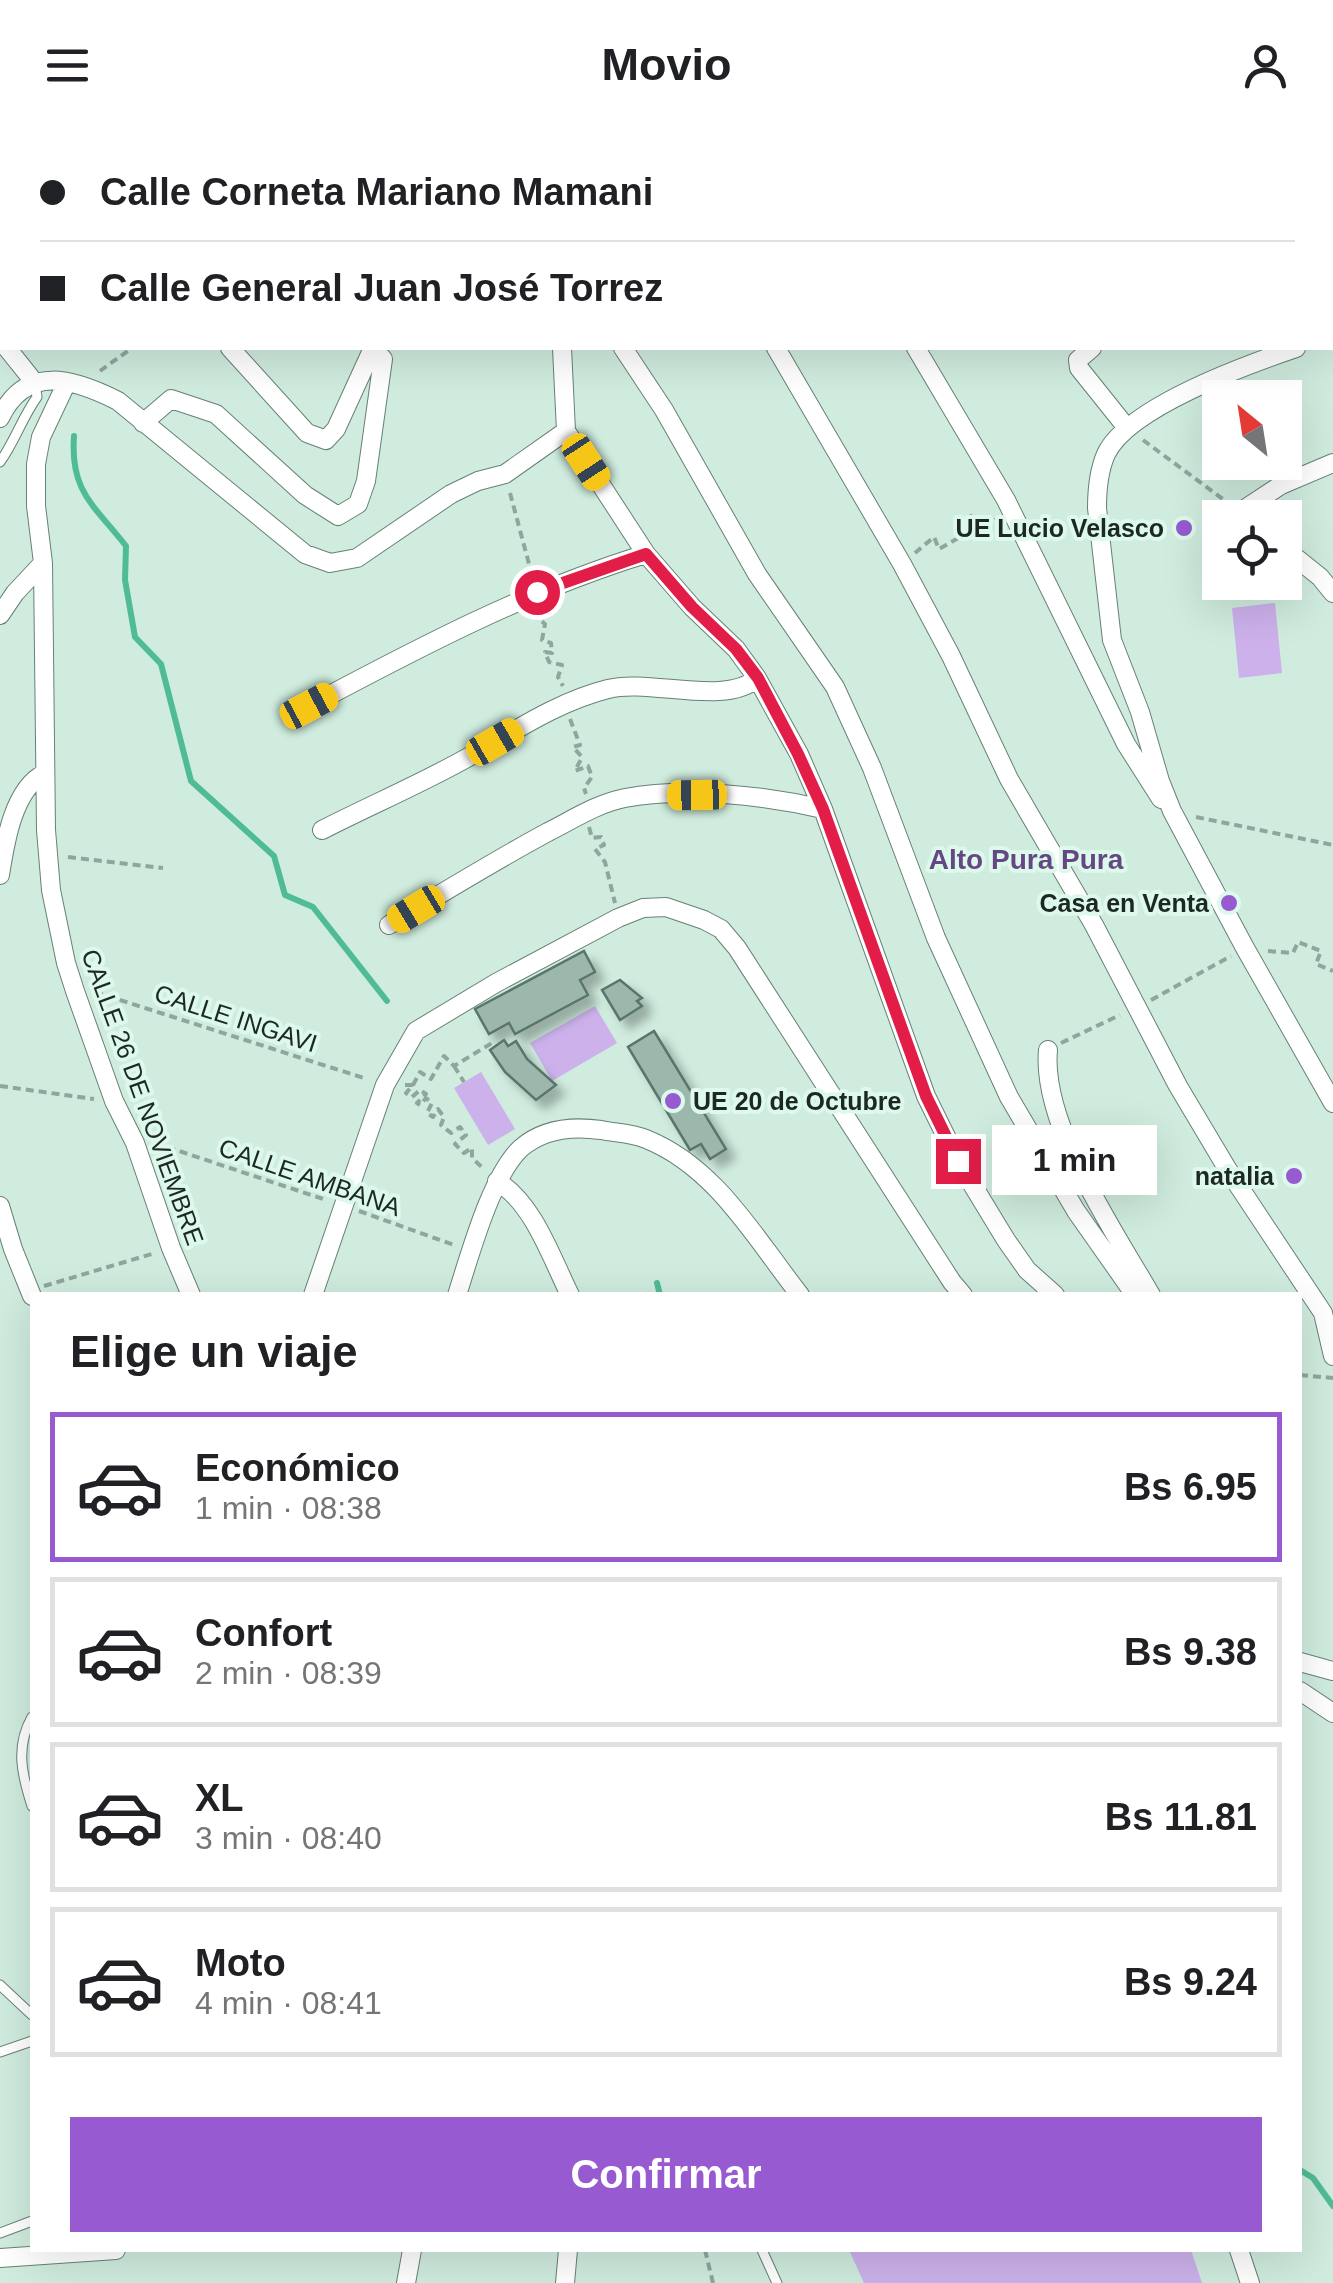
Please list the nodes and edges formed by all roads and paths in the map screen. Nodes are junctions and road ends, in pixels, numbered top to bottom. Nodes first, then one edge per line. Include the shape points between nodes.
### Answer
1 (9, 350) edge
2 (129, 350) edge
3 (232, 350) edge
4 (372, 350) edge
5 (375, 350) edge
6 (562, 350) edge
7 (624, 350) edge
8 (777, 350) edge
9 (917, 350) edge
10 (1090, 350) edge
11 (1291, 350) edge
12 (35, 382) junction
13 (75, 382) junction
14 (0, 418) edge
15 (143, 423) junction
16 (1127, 428) junction
17 (566, 431) junction
18 (0, 462) edge
19 (1333, 463) edge
20 (1006, 500) junction
21 (1223, 500) edge
22 (1261, 500) edge
23 (646, 554) junction
24 (1302, 560) edge
25 (43, 563) junction
26 (902, 564) junction
27 (1326, 575) edge
28 (1333, 593) edge
29 (0, 615) edge
30 (758, 678) junction
31 (309, 706) dead end
32 (45, 773) junction
33 (823, 809) junction
34 (1172, 811) junction
35 (322, 830) dead end
36 (1333, 844) edge
37 (48, 855) junction
38 (163, 868) dead end
39 (0, 875) edge
40 (389, 925) dead end
41 (1245, 948) junction
42 (1333, 971) edge
43 (76, 992) junction
44 (1136, 1008) junction
45 (492, 1043) dead end
46 (1048, 1050) joint
47 (454, 1066) junction
48 (464, 1082) dead end
49 (413, 1084) junction
50 (386, 1085) junction
51 (0, 1086) edge
52 (114, 1102) junction
53 (1333, 1102) edge
54 (136, 1143) junction
55 (497, 1181) junction
56 (0, 1206) edge
57 (346, 1207) junction
58 (171, 1248) junction
59 (472, 1251) junction
60 (31, 1292) edge
61 (34, 1292) edge
62 (189, 1292) edge
63 (315, 1292) edge
64 (459, 1292) edge
65 (568, 1292) edge
66 (798, 1292) edge
67 (960, 1292) edge
68 (1052, 1292) edge
69 (1133, 1292) edge
70 (1149, 1292) edge
71 (1333, 1356) edge
72 (1302, 1374) edge
73 (1333, 1378) edge
74 (1302, 1663) edge
75 (1333, 1671) edge
76 (1302, 1692) edge
77 (1333, 1713) edge
78 (30, 1722) edge
79 (30, 1799) edge
80 (0, 1985) edge
81 (30, 2013) edge
82 (30, 2042) edge
83 (0, 2052) edge
84 (30, 2222) edge
85 (0, 2232) edge
86 (87, 2252) edge
87 (412, 2252) edge
88 (568, 2252) edge
89 (705, 2252) edge
90 (763, 2252) edge
91 (1240, 2252) edge
92 (0, 2258) edge
93 (406, 2283) edge
94 (564, 2283) edge
95 (713, 2283) edge
96 (777, 2283) edge
97 (1250, 2283) edge

1 - 12 street
2 - 13 path
3 - 4 street via 307,433 326,440
5 - 15 street via 383,359 366,481 358,504 338,516 304,495 216,414 170,399
6 - 17 street
7 - 69 street via 757,574 835,687 936,938 1009,1097
8 - 26 street
9 - 20 street
10 - 16 street via 1079,368
11 - 16 street via 1203,385
12 - 13 street
12 - 14 street via 11,397
12 - 18 lane via 38,397
13 - 15 street via 118,401
13 - 25 street, CALLE 26 DE NOVIEMBRE via 46,424 36,464
15 - 17 street via 305,554 341,563 451,494 505,474
16 - 21 path
16 - 34 street via 1106,454 1097,491 1112,640
17 - 23 street
19 - 22 street via 1281,484
20 - 26 path via 1001,502 1007,513 977,530 971,516 954,526 960,537 939,549 934,537
20 - 34 street via 1126,744
23 - 30 street
23 - 31 street via 537,592
24 - 27 street
25 - 29 street
25 - 32 street, CALLE 26 DE NOVIEMBRE
26 - 44 street via 1009,779
27 - 28 street
30 - 33 street
30 - 35 street via 718,690 613,687 563,703
32 - 37 street, CALLE 26 DE NOVIEMBRE
32 - 39 street via 26,790
33 - 40 street via 740,796 623,798 494,861
33 - 68 street via 926,1096 1006,1240
34 - 36 path
34 - 41 street
37 - 38 path
37 - 43 street, CALLE 26 DE NOVIEMBRE
41 - 42 path via 1293,953 1298,942 1321,951 1316,964
41 - 44 path
41 - 53 street
43 - 50 path, CALLE INGAVI via 98,992
43 - 52 street, CALLE 26 DE NOVIEMBRE
44 - 46 path
44 - 71 street via 1228,1170 1322,1314
45 - 47 path
46 - 70 street via 1052,1103
47 - 48 path
47 - 49 path via 444,1056 431,1078 420,1072
49 - 50 path
49 - 55 path via 406,1093 426,1094 418,1103 432,1103 427,1113 433,1117 438,1109 450,1133 460,1127 466,1136 454,1144 464,1153 472,1148 472,1158
50 - 57 street
50 - 67 street via 416,1030 496,983 643,908 685,912 722,929 737,948
51 - 52 path
52 - 54 street, CALLE 26 DE NOVIEMBRE
54 - 57 path, CALLE AMBANA via 151,1142
54 - 58 street, CALLE 26 DE NOVIEMBRE
55 - 59 street
55 - 65 street via 524,1206
55 - 66 street via 521,1148 552,1130 642,1137 682,1156 712,1182
56 - 60 street
57 - 59 path, CALLE AMBANA
57 - 63 street
58 - 61 path
58 - 62 street, CALLE 26 DE NOVIEMBRE
59 - 64 street
72 - 73 path
74 - 75 street
76 - 77 street
78 - 79 lane via 21,1745
80 - 81 lane
82 - 83 lane
84 - 85 lane
86 - 92 street
87 - 93 street
88 - 94 street
89 - 95 path
90 - 96 lane
91 - 97 street

